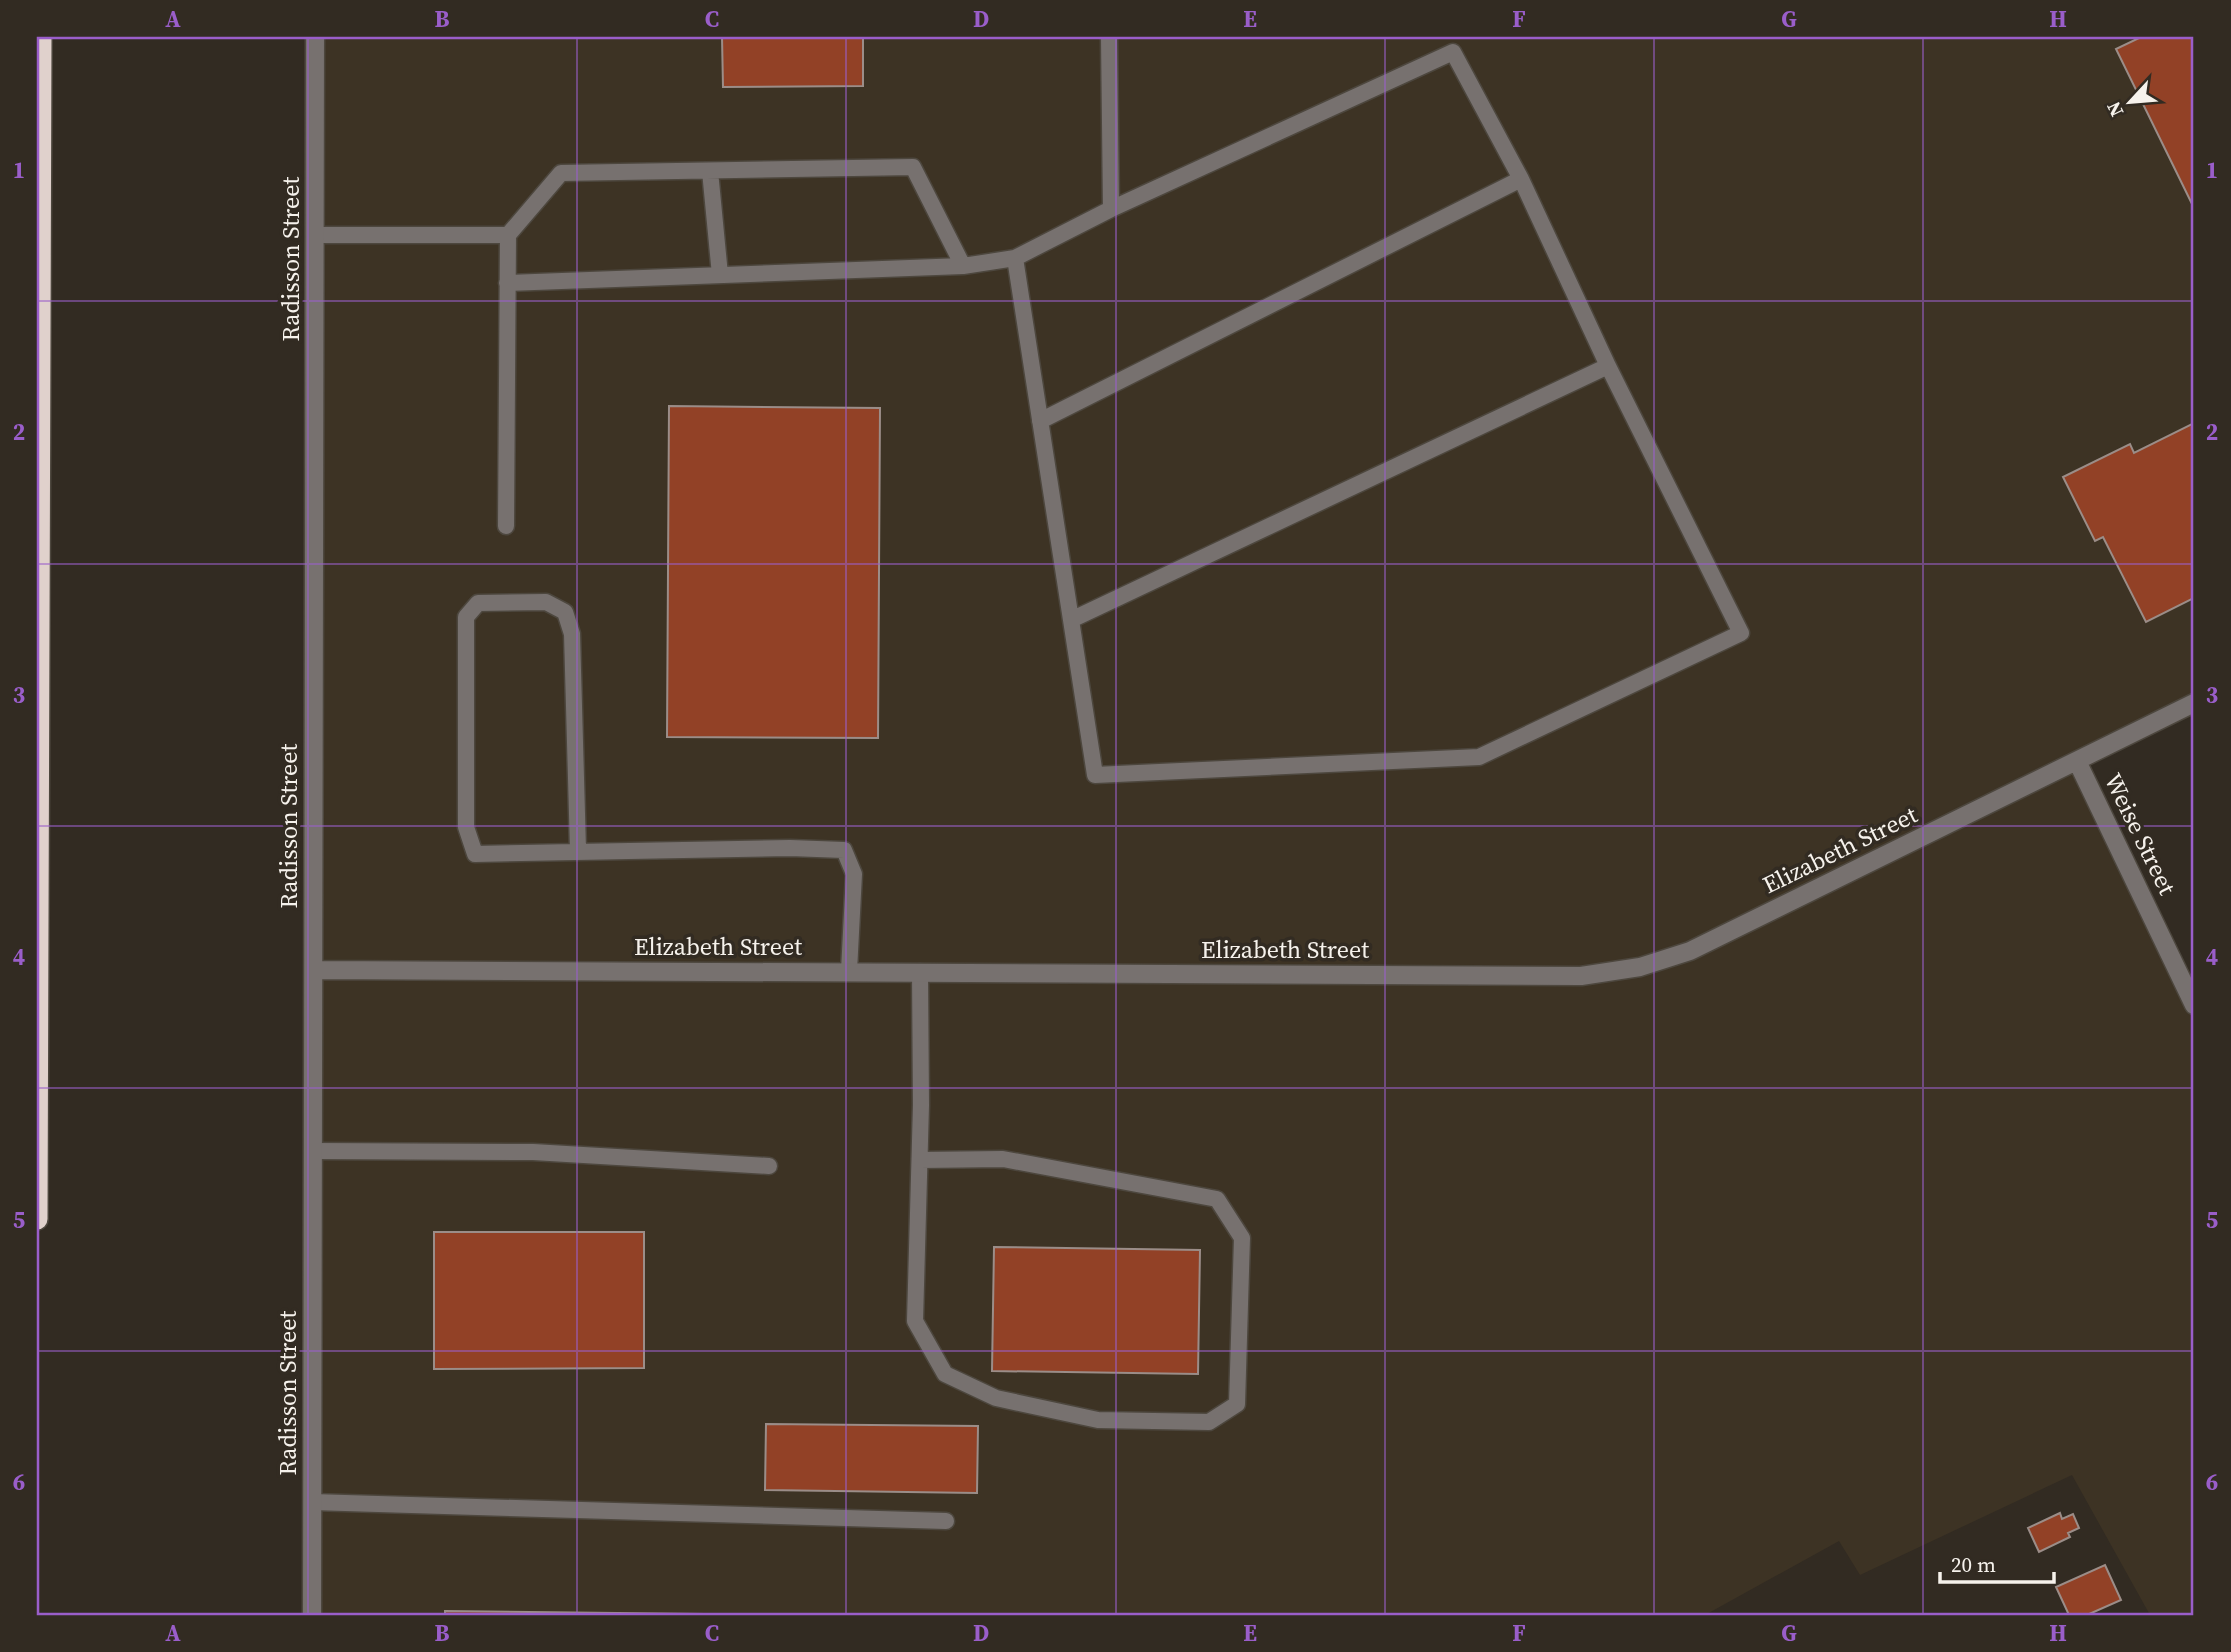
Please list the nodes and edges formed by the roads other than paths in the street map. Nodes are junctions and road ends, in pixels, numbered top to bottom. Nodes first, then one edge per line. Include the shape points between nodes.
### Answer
1 (41, 37) edge
2 (315, 37) edge
3 (1110, 37) edge
4 (1452, 45) edge
5 (710, 171) junction
6 (1521, 179) junction
7 (1111, 209) junction
8 (509, 235) junction
9 (315, 236) junction
10 (1014, 258) junction
11 (963, 266) junction
12 (720, 275) junction
13 (507, 283) junction
14 (1608, 366) junction
15 (1040, 421) junction
16 (506, 526) dead end
17 (1073, 619) junction
18 (2194, 703) edge
19 (2077, 761) junction
20 (578, 850) junction
21 (314, 970) junction
22 (849, 971) junction
23 (920, 972) junction
24 (2194, 1005) edge
25 (313, 1151) junction
26 (920, 1160) junction
27 (769, 1166) dead end
28 (37, 1219) edge
29 (312, 1502) junction
30 (946, 1521) dead end
31 (312, 1615) edge

1 - 28 highway
2 - 9 street, Radisson Street
3 - 7 lane
4 - 6 lane
4 - 7 lane
5 - 8 lane via 561,173
5 - 11 lane via 913,167
5 - 12 lane
6 - 14 lane
6 - 15 lane
7 - 10 lane
8 - 9 lane
8 - 13 lane
9 - 21 street, Radisson Street
10 - 11 lane
10 - 15 lane
11 - 12 lane
12 - 13 lane
13 - 16 lane
14 - 17 lane
14 - 17 lane via 1741,633 1691,657 1479,757 1095,775
15 - 17 lane
18 - 19 street, Elizabeth Street
19 - 23 street, Elizabeth Street via 1690,951 1640,967 1581,976
19 - 24 street, Weise Street
20 - 20 lane via 475,854 466,827 466,617 478,603 546,602 565,612 572,634
20 - 22 lane via 844,850 854,874
21 - 22 street, Elizabeth Street
21 - 25 street, Radisson Street
22 - 23 street, Elizabeth Street
23 - 26 lane
25 - 27 lane via 533,1152
25 - 29 street, Radisson Street
26 - 26 lane via 915,1321 945,1374 996,1398 1098,1420 1209,1422 1237,1404 1242,1238 1217,1199 1003,1159
29 - 30 lane
29 - 31 street, Radisson Street

